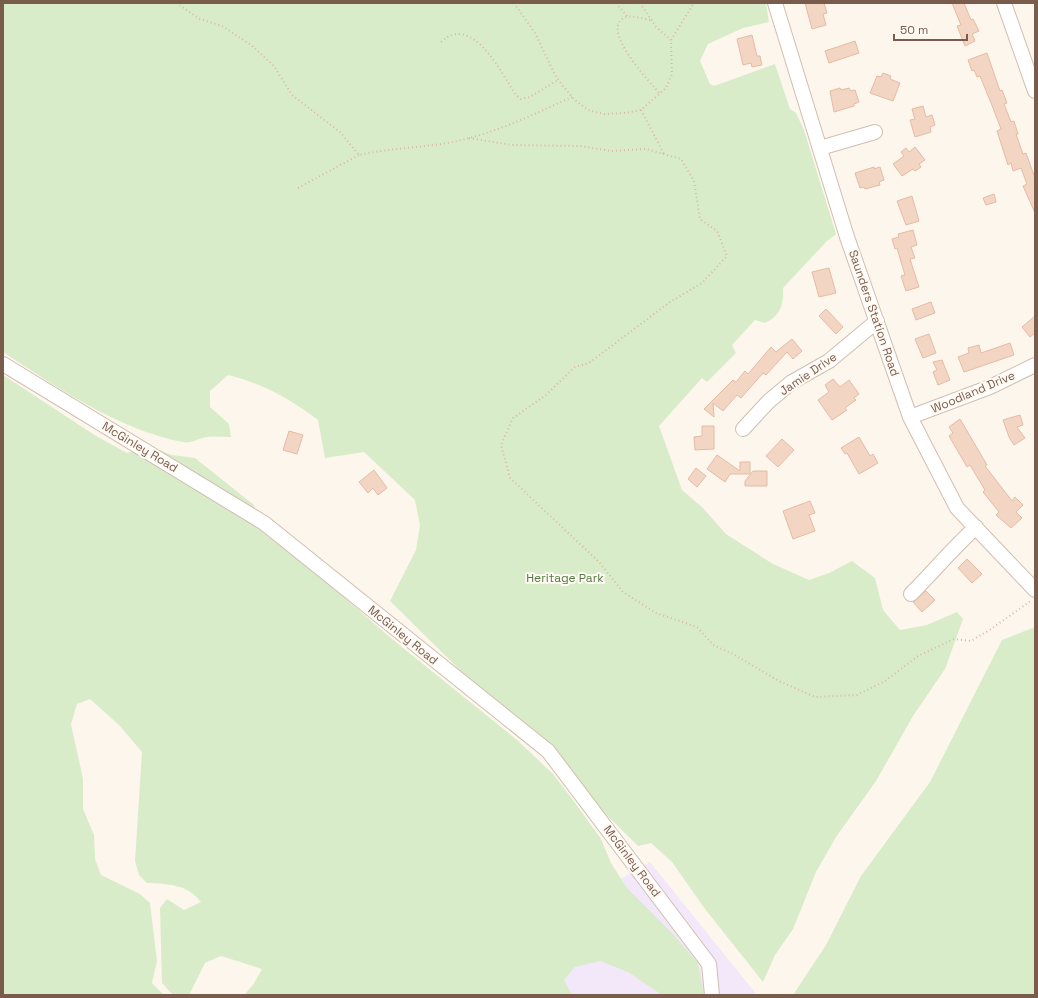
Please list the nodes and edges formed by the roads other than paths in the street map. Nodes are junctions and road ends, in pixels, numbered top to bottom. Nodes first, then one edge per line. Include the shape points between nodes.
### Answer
1 (775, 3) edge
2 (1004, 3) edge
3 (1035, 91) edge
4 (875, 132) dead end
5 (820, 148) junction
6 (877, 321) junction
7 (3, 364) edge
8 (1035, 365) edge
9 (910, 417) junction
10 (743, 429) dead end
11 (976, 527) junction
12 (1035, 590) edge
13 (911, 594) dead end
14 (712, 995) edge

1 - 5 street, Saunders Station Road
2 - 3 street
4 - 5 street
5 - 6 street, Saunders Station Road via 847,237
6 - 9 street, Saunders Station Road
6 - 10 street, Jamie Drive via 829,361 792,382 769,401
7 - 14 street, McGinley Road via 264,523 548,751 710,964
8 - 9 street, Woodland Drive via 990,387
9 - 11 street, Saunders Station Road via 957,508
11 - 12 street, Saunders Station Road
11 - 13 street via 952,548 943,562

